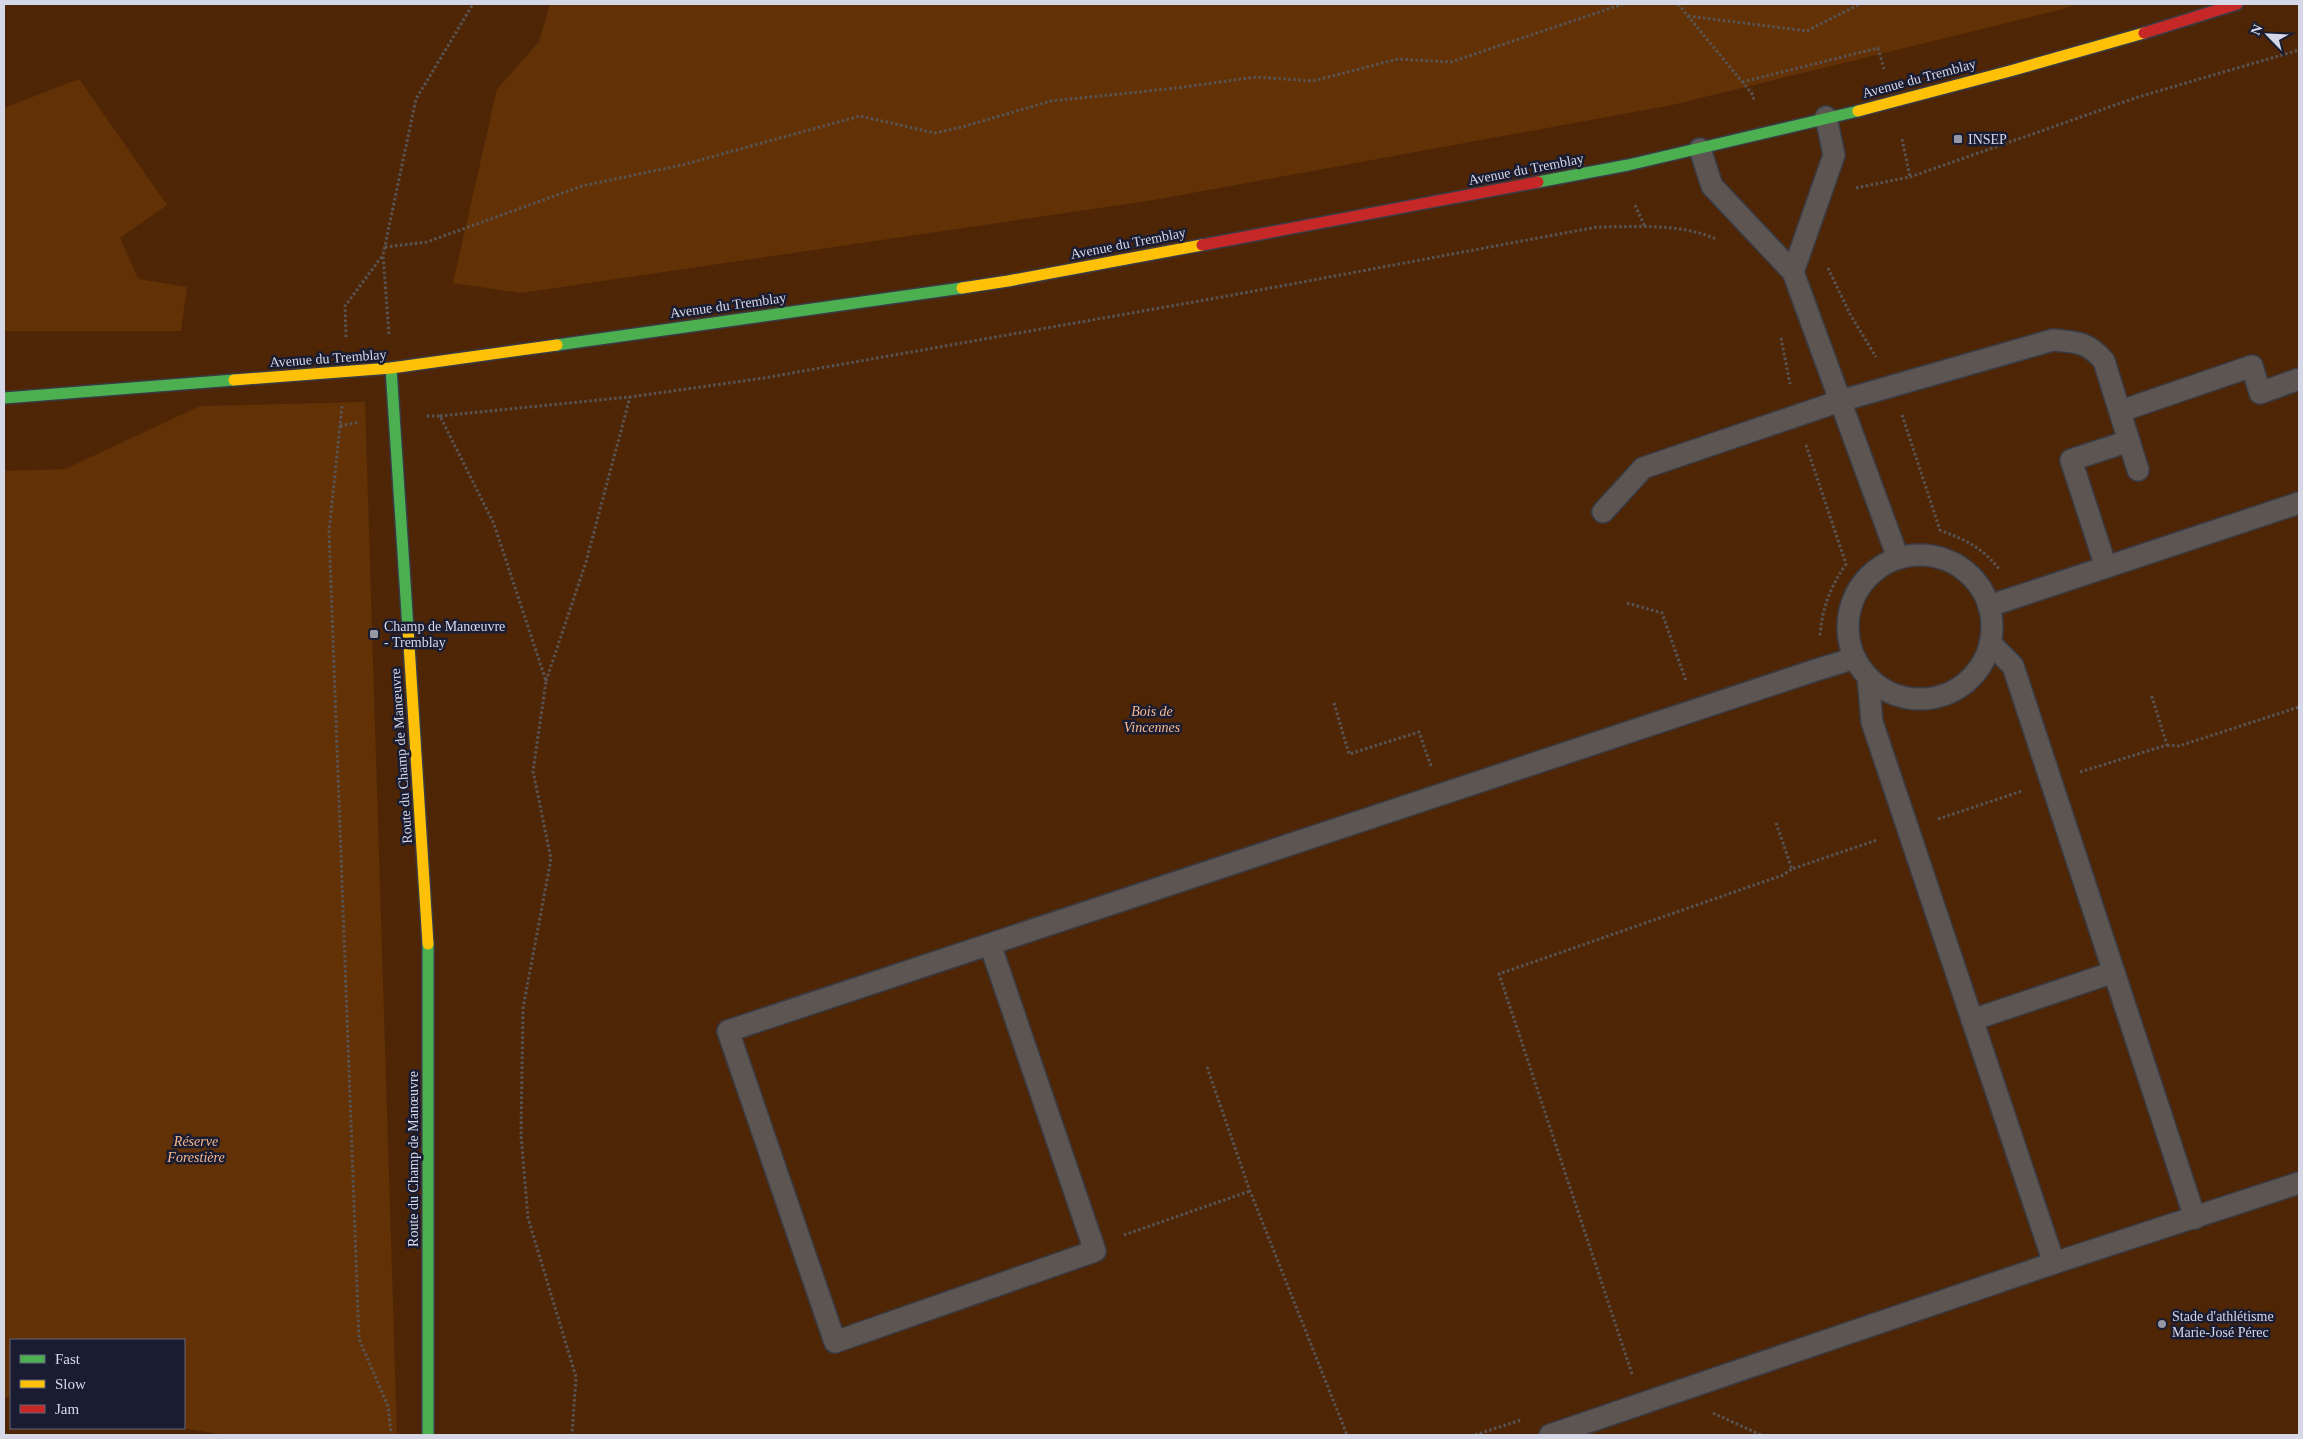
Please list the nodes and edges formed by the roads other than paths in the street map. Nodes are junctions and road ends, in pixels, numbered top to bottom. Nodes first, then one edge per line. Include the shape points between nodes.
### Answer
1 (2237, 4) edge
2 (1826, 117) junction
3 (1700, 149) junction
4 (1793, 272) junction
5 (391, 368) junction
6 (2299, 379) edge
7 (4, 398) edge
8 (1840, 401) junction
9 (2121, 411) junction
10 (2129, 442) junction
11 (2138, 470) dead end
12 (2299, 503) edge
13 (1604, 512) dead end
14 (1898, 558) junction
15 (2106, 567) junction
16 (1989, 606) junction
17 (1990, 643) junction
18 (1855, 658) junction
19 (1868, 677) junction
20 (990, 944) junction
21 (2114, 972) junction
22 (1972, 1020) junction
23 (2299, 1183) edge
24 (2195, 1218) junction
25 (2054, 1263) junction
26 (428, 1435) edge
27 (1550, 1435) edge

1 - 2 main road, Avenue du Tremblay via 1931,92
2 - 3 main road, Avenue du Tremblay
2 - 4 lane via 1834,155
3 - 4 lane via 1712,186
3 - 5 main road, Avenue du Tremblay via 1008,281
4 - 8 lane
5 - 7 main road, Avenue du Tremblay
5 - 26 main road, Route du Champ de Manœuvre via 428,948
6 - 9 lane via 2260,393 2252,366
8 - 9 lane via 2053,340 2079,342 2094,349 2104,361
8 - 13 lane via 1643,468
8 - 14 lane
9 - 10 lane
10 - 11 lane
10 - 15 lane via 2071,460
12 - 15 lane
14 - 16 lane via 1921,555 1943,558 1963,569 1979,585
14 - 18 lane via 1876,570 1865,581 1850,610 1848,634
15 - 16 lane
16 - 17 lane
17 - 19 lane via 1982,664 1968,681 1950,693 1928,699 1906,698
17 - 21 lane via 2014,666
18 - 19 lane
18 - 20 lane
19 - 22 lane via 1872,722
20 - 20 lane via 728,1031 835,1342 1095,1251
21 - 22 lane
21 - 24 lane
22 - 25 lane
23 - 24 lane
24 - 25 lane
25 - 27 lane

